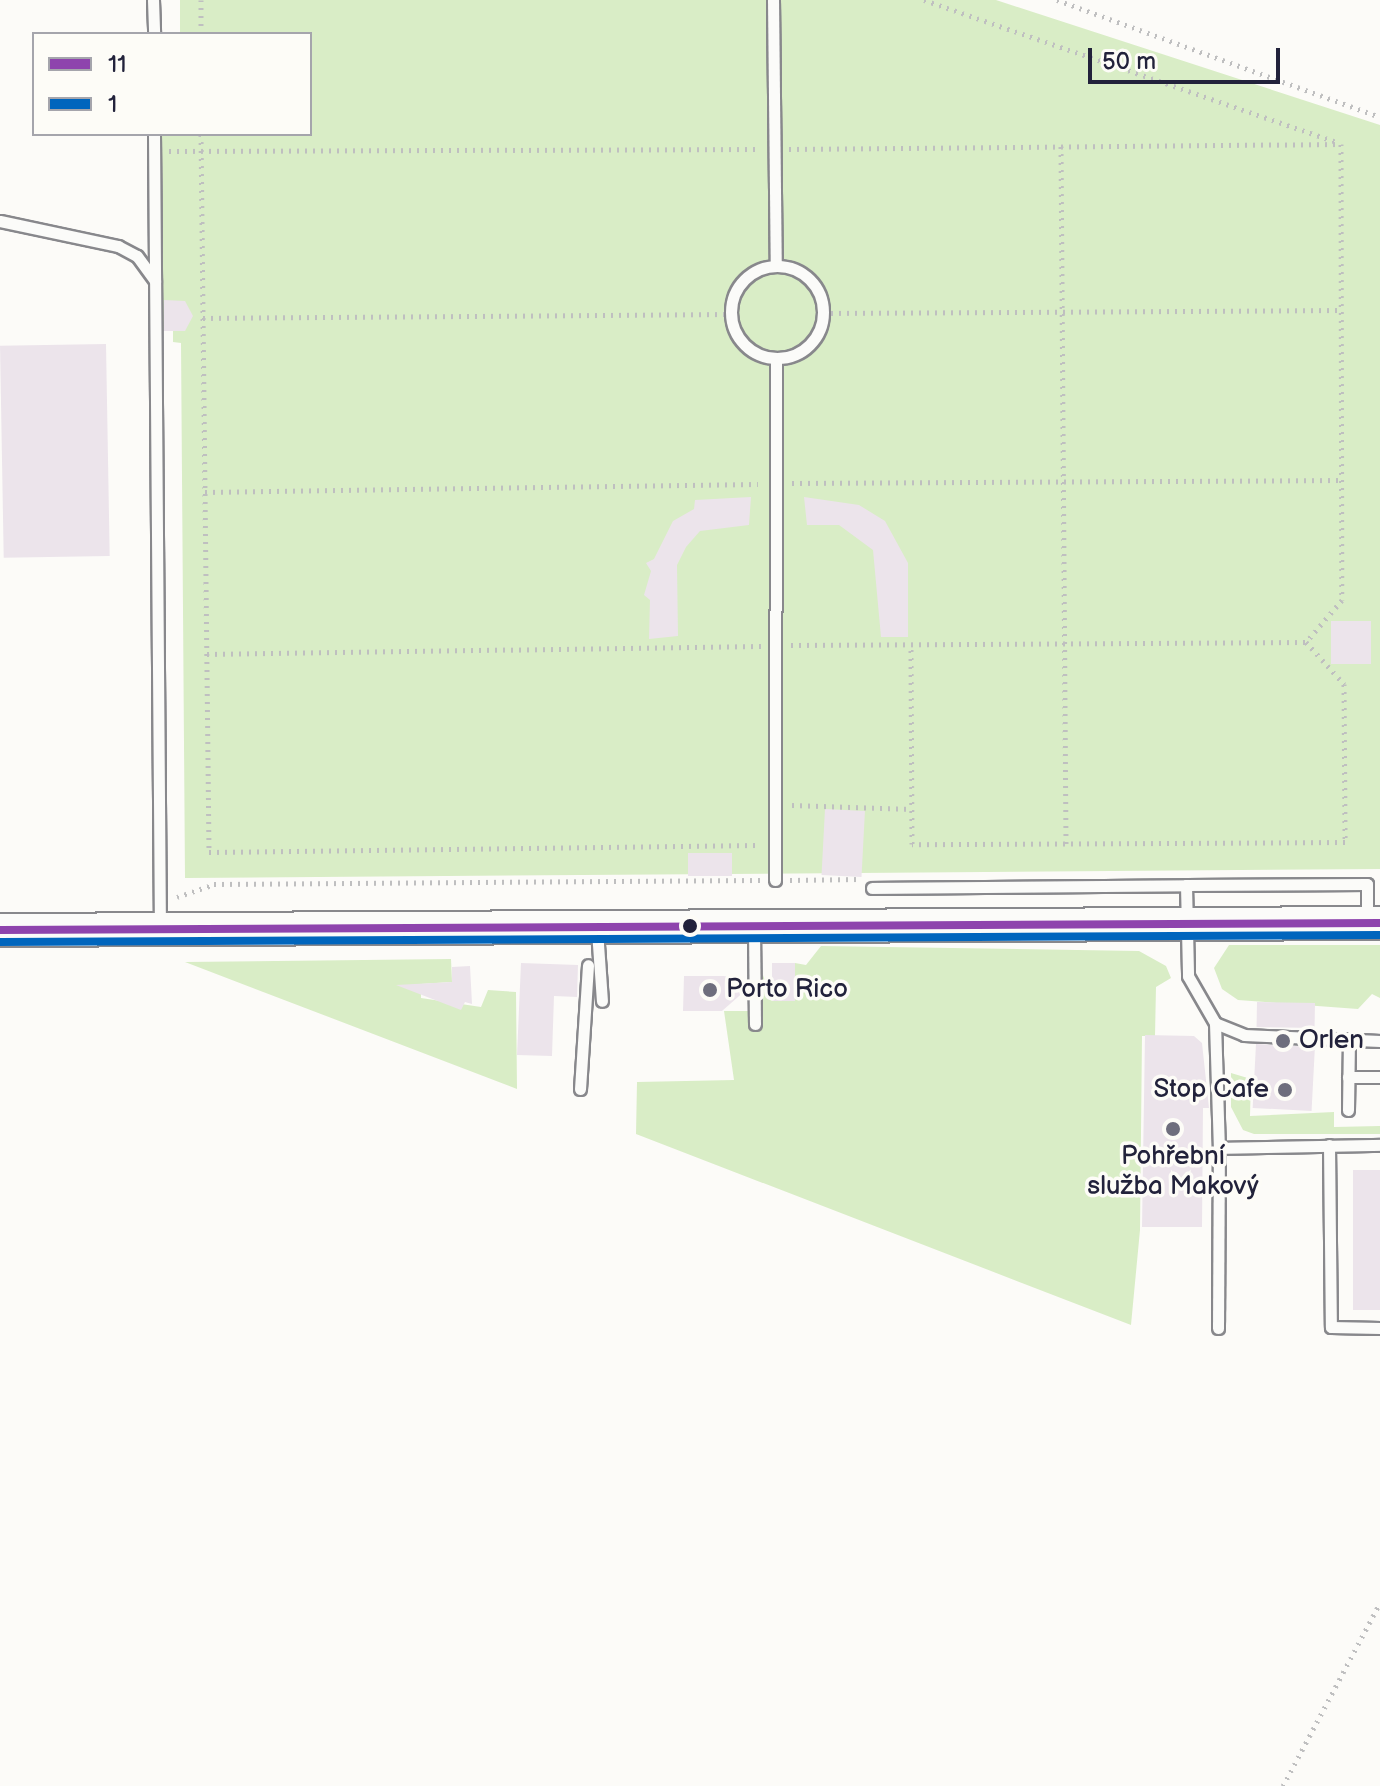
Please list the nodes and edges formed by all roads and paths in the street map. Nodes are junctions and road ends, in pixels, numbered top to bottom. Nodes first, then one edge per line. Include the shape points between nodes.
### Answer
1 (153, 0) edge
2 (201, 0) edge
3 (773, 0) edge
4 (924, 0) edge
5 (1057, 0) edge
6 (154, 32) edge
7 (201, 32) edge
8 (1380, 117) edge
9 (154, 136) edge
10 (201, 136) edge
11 (1341, 144) junction
12 (1061, 146) junction
13 (774, 149) junction
14 (155, 151) junction
15 (201, 151) junction
16 (0, 221) edge
17 (776, 265) junction
18 (156, 281) junction
19 (1342, 310) junction
20 (1063, 312) junction
21 (823, 313) junction
22 (731, 314) junction
23 (203, 318) junction
24 (776, 358) junction
25 (911, 645) dead end
26 (779, 805) junction
27 (912, 809) junction
28 (1066, 844) junction
29 (779, 845) junction
30 (775, 880) junction
31 (872, 884) joint
32 (1186, 885) junction
33 (160, 914) junction
34 (1373, 923) edge
35 (1186, 924) junction
36 (754, 925) junction
37 (596, 926) junction
38 (0, 930) edge
39 (588, 965) dead end
40 (602, 1001) dead end
41 (1215, 1023) junction
42 (755, 1024) dead end
43 (1349, 1040) junction
44 (1380, 1041) edge
45 (1348, 1077) junction
46 (1380, 1077) edge
47 (580, 1089) dead end
48 (1348, 1110) dead end
49 (1329, 1145) junction
50 (1380, 1145) edge
51 (1219, 1148) junction
52 (1218, 1328) dead end
53 (1380, 1328) edge
54 (1380, 1603) edge
55 (1283, 1786) edge

1 - 6 lane
2 - 7 path
3 - 13 lane
4 - 11 path
5 - 8 path
9 - 14 lane
10 - 15 path
11 - 12 path
11 - 19 path
12 - 13 path
12 - 20 path
13 - 15 path
13 - 17 lane
14 - 15 path
14 - 18 lane
15 - 23 path
16 - 18 lane via 118,246 137,256
17 - 21 lane via 809,279
17 - 22 lane via 742,281
18 - 33 lane
19 - 20 path
19 - 28 path via 1342,600 1306,642 1344,684 1345,842
20 - 21 path
20 - 28 path
21 - 24 lane via 808,346
22 - 23 path
22 - 24 lane via 745,345
23 - 29 path via 209,852
24 - 26 lane
25 - 27 path
26 - 27 path
26 - 29 lane
27 - 28 path via 912,844
29 - 30 lane
30 - 31 path
30 - 33 path via 214,884
31 - 32 lane
32 - 34 lane via 1367,884
32 - 35 lane
33 - 37 main road
33 - 38 main road
34 - 35 main road
35 - 36 main road
35 - 41 lane via 1188,976
36 - 37 main road
36 - 42 lane
37 - 40 lane
39 - 47 lane
41 - 43 lane via 1244,1035
41 - 51 lane
43 - 44 lane
43 - 45 lane
45 - 46 lane
45 - 48 lane
49 - 50 lane
49 - 51 lane
49 - 53 lane via 1331,1327
51 - 52 lane
54 - 55 path

